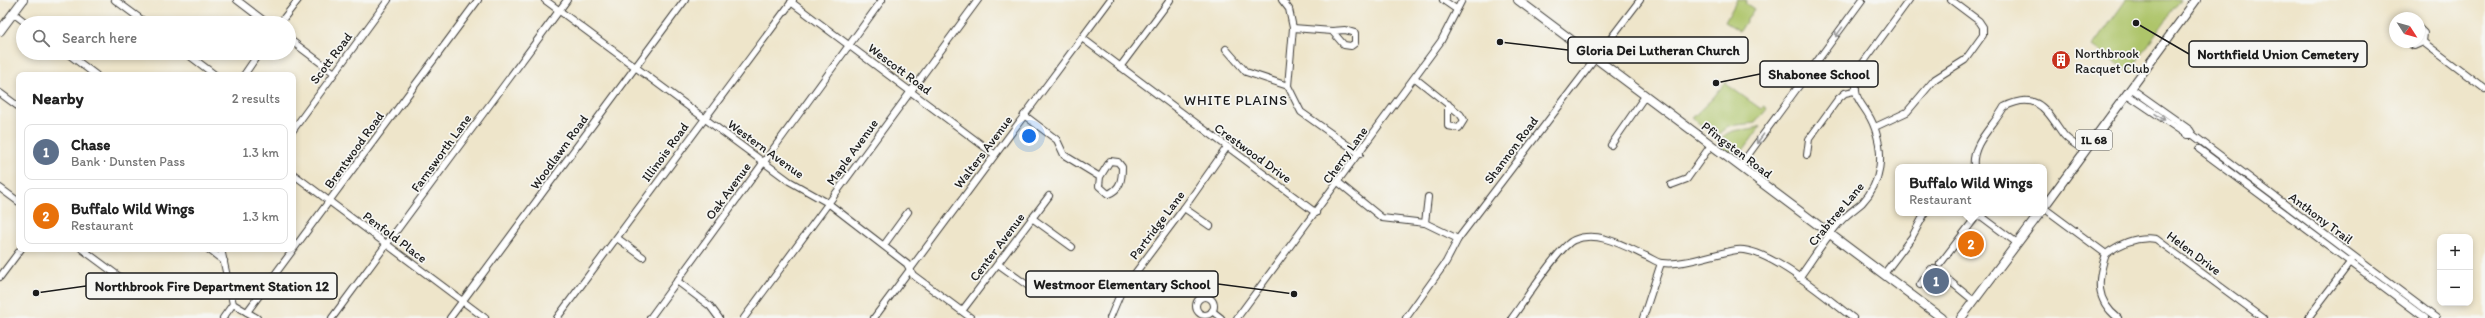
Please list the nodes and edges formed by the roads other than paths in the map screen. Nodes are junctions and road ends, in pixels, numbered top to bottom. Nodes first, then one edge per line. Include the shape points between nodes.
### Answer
1 (23, 0) edge
2 (115, 0) edge
3 (237, 0) edge
4 (298, 0) edge
5 (388, 0) edge
6 (478, 0) edge
7 (545, 0) edge
8 (567, 0) edge
9 (685, 0) edge
10 (882, 0) edge
11 (978, 0) edge
12 (1110, 0) edge
13 (1170, 0) edge
14 (1282, 0) edge
15 (1443, 0) edge
16 (1462, 0) edge
17 (1518, 0) edge
18 (1640, 0) edge
19 (1862, 0) edge
20 (1909, 0) edge
21 (1951, 0) edge
22 (2196, 0) edge
23 (792, 1) edge
24 (1456, 9) junction
25 (560, 10) junction
26 (13, 14) junction
27 (16, 16) edge
28 (137, 16) edge
29 (258, 16) edge
30 (285, 16) edge
31 (1293, 28) junction
32 (0, 31) edge
33 (1332, 31) dead end
34 (1082, 38) junction
35 (296, 44) edge
36 (849, 44) junction
37 (2425, 44) edge
38 (1226, 49) dead end
39 (1595, 58) junction
40 (76, 60) edge
41 (195, 60) edge
42 (254, 60) edge
43 (636, 67) junction
44 (1120, 67) junction
45 (92, 72) edge
46 (211, 72) edge
47 (246, 72) edge
48 (333, 72) junction
49 (1415, 78) junction
50 (1288, 86) junction
51 (2485, 89) edge
52 (911, 91) junction
53 (1854, 91) junction
54 (2130, 92) junction
55 (0, 93) edge
56 (1645, 96) junction
57 (1448, 104) dead end
58 (16, 105) edge
59 (1024, 115) junction
60 (704, 118) junction
61 (296, 126) edge
62 (1875, 126) junction
63 (1611, 145) dead end
64 (1712, 145) junction
65 (1227, 147) junction
66 (2199, 149) dead end
67 (2085, 151) junction
68 (994, 154) junction
69 (1360, 154) junction
70 (1807, 155) dead end
71 (763, 162) junction
72 (1974, 164) edge
73 (1740, 166) junction
74 (2240, 169) junction
75 (296, 176) edge
76 (2235, 176) junction
77 (1100, 177) junction
78 (1338, 182) junction
79 (1672, 185) dead end
80 (0, 188) edge
81 (1049, 196) dead end
82 (1428, 197) dead end
83 (16, 200) edge
84 (329, 202) junction
85 (828, 203) junction
86 (2047, 204) edge
87 (1184, 208) junction
88 (2047, 210) edge
89 (908, 212) dead end
90 (1316, 212) junction
91 (1923, 216) edge
92 (2038, 216) edge
93 (1032, 218) junction
94 (1425, 222) junction
95 (1210, 226) dead end
96 (1831, 235) junction
97 (618, 238) junction
98 (1458, 239) junction
99 (2017, 243) junction
100 (387, 244) junction
101 (884, 245) junction
102 (296, 246) edge
103 (1072, 248) dead end
104 (19, 252) edge
105 (86, 252) edge
106 (212, 252) edge
107 (222, 252) edge
108 (292, 252) edge
109 (2106, 254) junction
110 (643, 257) dead end
111 (2352, 259) junction
112 (224, 261) junction
113 (998, 264) junction
114 (1661, 264) junction
115 (1940, 264) dead end
116 (911, 269) junction
117 (1884, 274) junction
118 (0, 277) edge
119 (1799, 278) junction
120 (677, 281) junction
121 (1920, 285) dead end
122 (140, 292) dead end
123 (1038, 293) dead end
124 (462, 301) junction
125 (1974, 301) junction
126 (233, 304) junction
127 (962, 311) junction
128 (1212, 311) dead end
129 (247, 312) junction
130 (223, 318) edge
131 (257, 318) edge
132 (332, 318) edge
133 (450, 318) edge
134 (485, 318) edge
135 (558, 318) edge
136 (650, 318) edge
137 (718, 318) edge
138 (744, 318) edge
139 (874, 318) edge
140 (971, 318) edge
141 (1110, 318) edge
142 (1221, 318) edge
143 (1238, 318) edge
144 (1406, 318) edge
145 (1512, 318) edge
146 (1643, 318) edge
147 (1853, 318) edge
148 (1942, 318) edge
149 (1961, 318) edge
150 (2118, 318) edge
151 (2263, 318) edge
152 (2308, 318) edge
153 (2425, 318) edge
154 (2436, 318) edge

1 - 26 main road
2 - 28 street
3 - 29 street
4 - 30 street
5 - 48 street, Scott Road
6 - 84 street, Brentwood Road
7 - 25 street, Western Avenue
8 - 25 street, Farnsworth Lane
9 - 43 street, Woodlawn Road
10 - 36 street, Oak Avenue
11 - 52 street, Maple Avenue
12 - 34 street, Walters Avenue
13 - 44 street
14 - 31 street via 1289,9
15 - 24 street
16 - 24 street, Cherry Lane
17 - 39 main road, Pfingsten Road
18 - 39 street, Shannon Road
19 -> 73 street
20 - 53 street via 1860,67
21 - 62 street via 1979,21 1983,27 1983,35 1965,60 1934,79 1907,112
22 - 54 main road, IL 68
23 - 36 street, Wescott Road
23 - 60 street, Illinois Road
24 - 49 street, Cherry Lane via 1441,41
25 - 43 street, Western Avenue
25 - 100 street, Farnsworth Lane
26 - 27 street
26 - 32 main road
31 - 33 street
31 - 50 street
34 - 44 street, Crestwood Drive
34 - 59 street, Walters Avenue
35 - 48 street
36 - 52 street, Wescott Road
36 - 71 street, Oak Avenue
37 - 51 street
38 - 50 street via 1246,72
39 - 56 main road, Pfingsten Road
39 - 98 street, Shannon Road
40 - 45 street
41 - 46 street
42 - 47 street
43 - 60 street, Western Avenue
43 - 124 street, Woodlawn Road
44 - 65 street, Crestwood Drive
48 - 61 street, Scott Road
49 - 57 street
49 - 69 street, Cherry Lane
50 - 69 street via 1301,112
52 - 68 street, Wescott Road
52 - 85 street, Maple Avenue
53 - 62 street, Crabtree Lane
53 - 70 street via 1845,92 1838,99 1808,139
54 - 67 main road, IL 68
54 - 74 street, Anthony Trail via 2190,130 2193,136
55 - 58 street
56 - 63 street
56 - 64 main road, Pfingsten Road
59 - 68 street, Walters Avenue
59 - 77 street via 1057,140 1064,155
60 - 71 street, Western Avenue
60 - 97 street, Illinois Road
62 - 96 street, Crabtree Lane via 1881,157 1876,182 1862,202 1841,221
64 - 73 main road, Pfingsten Road
64 - 79 street via 1687,178
65 - 87 street, Partridge Lane
65 - 90 street, Crestwood Drive
66 - 76 street, Anthony Trail
67 - 72 street via 2064,135 2055,119 2037,103 2026,100 2004,107 1977,146
67 - 86 main road, IL 68
68 - 116 street, Walters Avenue
69 - 78 street, Cherry Lane
71 - 85 street, Western Avenue via 789,181
71 - 120 street, Oak Avenue
73 - 96 main road, Pfingsten Road
74 - 76 street
74 - 111 street, Anthony Trail
75 - 84 street, Penfold Place
76 - 111 street, Anthony Trail
77 - 77 street via 1110,161 1118,162 1122,167 1121,181 1113,192 1108,194 1103,190 1100,186
78 - 90 street, Cherry Lane
78 - 94 street via 1382,218
80 - 83 street
81 - 93 street, Center Avenue
82 - 94 street
84 - 100 street, Penfold Place
84 - 102 street, Brentwood Road
85 - 101 street, Western Avenue
85 - 138 street, Maple Avenue
87 - 95 street
87 - 141 street, Partridge Lane via 1121,292
88 - 109 street
89 - 101 street
90 - 143 street, Cherry Lane
91 - 117 street via 1912,238
92 - 99 main road
93 - 103 street
93 - 113 street, Center Avenue
94 - 98 street
96 - 117 main road, Pfingsten Road
96 - 119 street, Crabtree Lane
97 - 110 street
97 - 135 street, Illinois Road
98 - 144 street, Shannon Road via 1446,262
99 - 115 street via 1982,216 1976,216
99 - 125 main road
100 - 124 street, Penfold Place
100 - 132 street, Farnsworth Lane
101 - 116 street, Western Avenue
104 - 118 street
105 - 122 street
106 - 112 street
107 - 112 street
108 - 129 street, Brentwood Road
109 - 150 street via 2100,270 2099,287 2102,302
109 - 151 street, Helen Drive via 2134,239 2156,239
111 - 152 street
111 - 153 street, Anthony Trail
111 - 154 street, Anthony Trail
112 - 126 street
113 - 123 street
113 - 127 street, Center Avenue
114 - 119 street via 1739,250 1770,259
114 - 145 street via 1612,240 1587,236 1572,240
114 - 146 street
116 - 127 street, Western Avenue via 914,275
116 - 139 street, Walters Avenue
117 - 148 main road, Pfingsten Road
119 - 147 street
120 - 136 street, Oak Avenue
120 - 137 street via 710,306
121 - 125 street via 1931,269 1935,269
124 - 133 street, Woodlawn Road
124 - 134 street, Penfold Place
125 - 149 main road
126 - 129 street
126 - 130 street
127 - 140 street, Western Avenue
128 - 142 street
129 - 131 street

